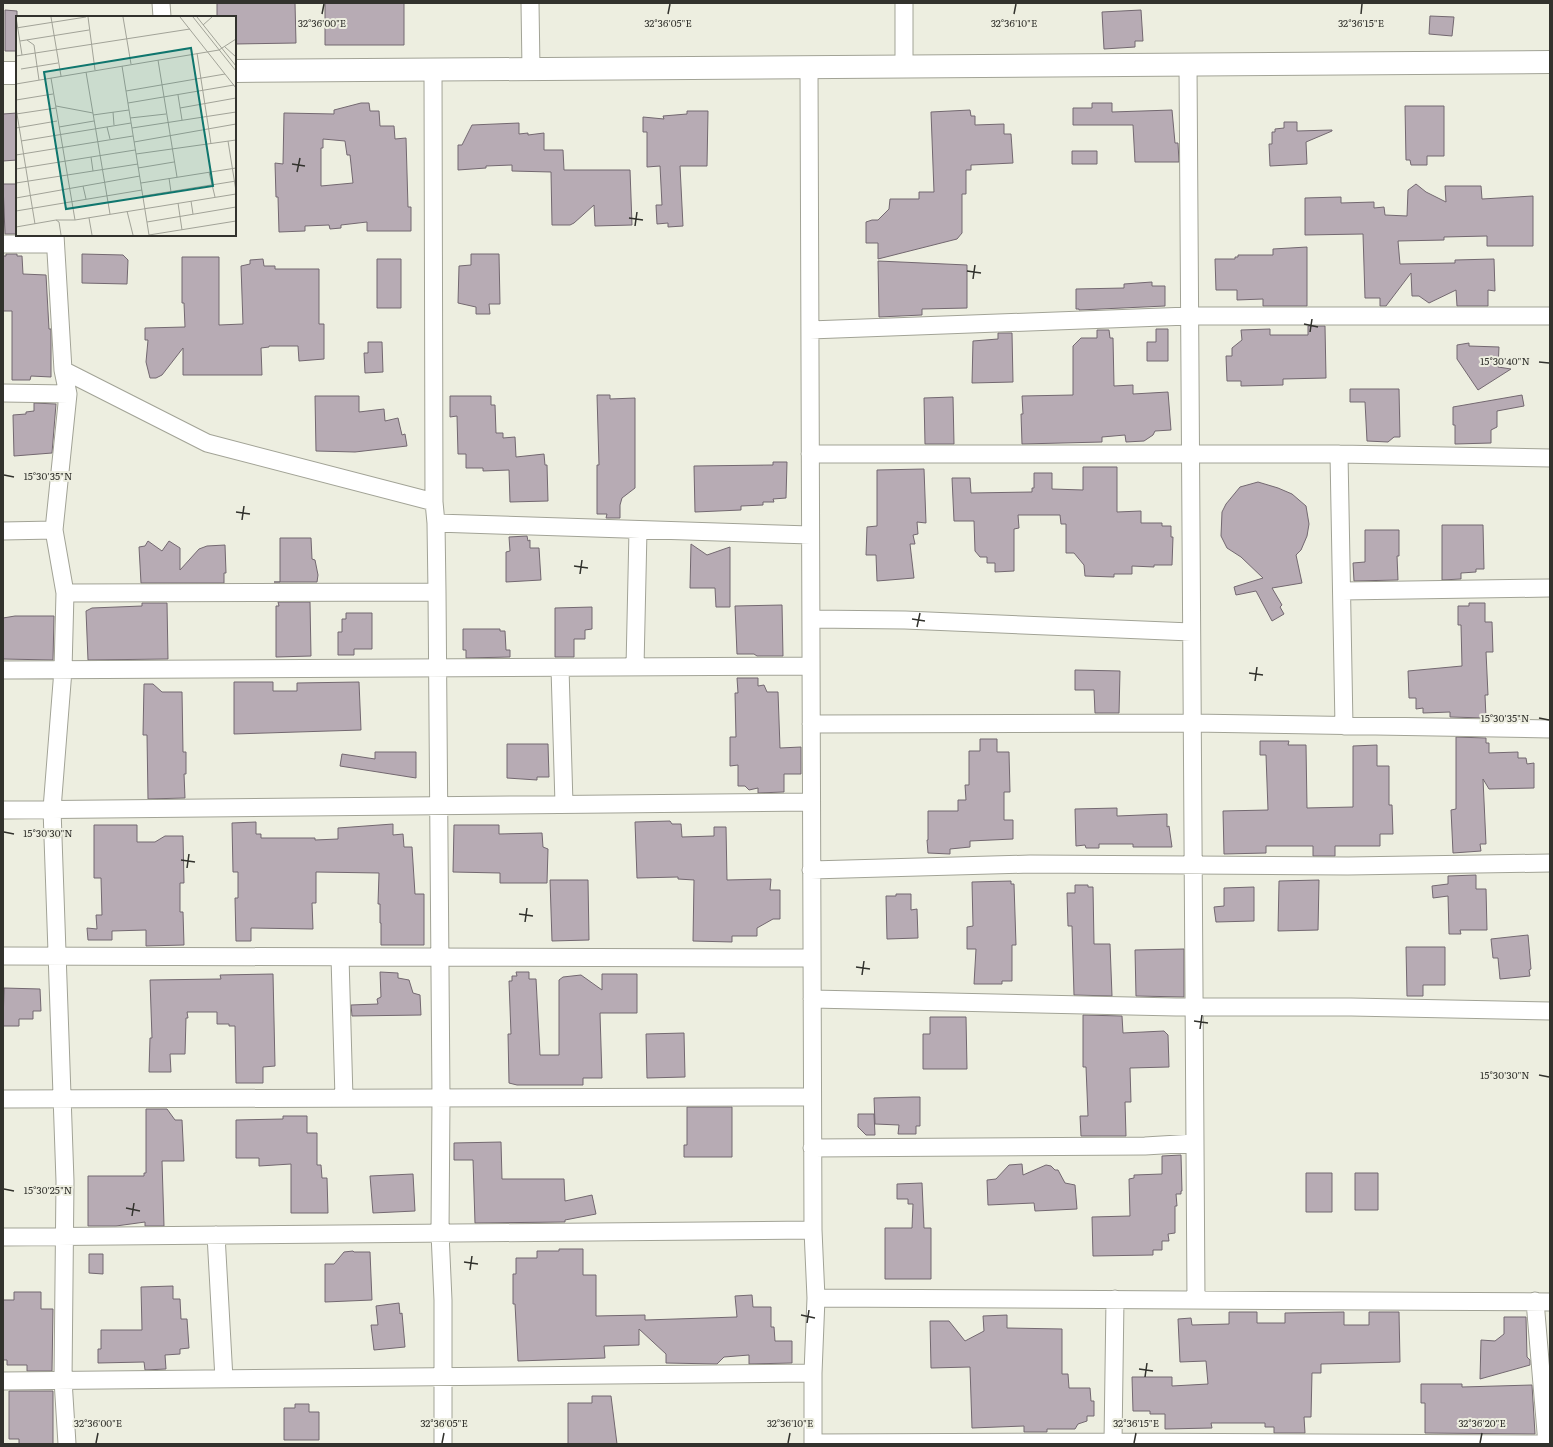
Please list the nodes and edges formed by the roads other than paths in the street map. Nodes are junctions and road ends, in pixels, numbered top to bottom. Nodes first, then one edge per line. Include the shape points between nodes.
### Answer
1 (162, 3) edge
2 (530, 3) edge
3 (904, 3) edge
4 (162, 16) edge
5 (1550, 62) edge
6 (1188, 65) junction
7 (904, 66) junction
8 (809, 68) junction
9 (531, 69) junction
10 (433, 70) junction
11 (236, 71) edge
12 (3, 73) edge
13 (16, 73) edge
14 (55, 239) edge
15 (3, 244) edge
16 (1189, 316) junction
17 (1550, 316) edge
18 (810, 330) junction
19 (63, 370) junction
20 (3, 394) edge
21 (68, 394) junction
22 (810, 454) junction
23 (1190, 454) junction
24 (1339, 454) junction
25 (1550, 458) edge
26 (434, 502) junction
27 (436, 523) junction
28 (54, 530) junction
29 (638, 530) junction
30 (3, 531) edge
31 (810, 535) junction
32 (1550, 588) edge
33 (1342, 591) junction
34 (437, 592) junction
35 (65, 593) junction
36 (811, 619) junction
37 (1191, 632) junction
38 (811, 666) junction
39 (438, 667) junction
40 (635, 667) junction
41 (560, 668) junction
42 (3, 670) edge
43 (63, 670) junction
44 (811, 724) junction
45 (1192, 724) junction
46 (1344, 726) junction
47 (1550, 729) edge
48 (811, 802) junction
49 (564, 804) junction
50 (439, 805) junction
51 (52, 809) junction
52 (3, 810) edge
53 (1550, 863) edge
54 (1194, 865) junction
55 (811, 870) junction
56 (3, 956) edge
57 (58, 956) junction
58 (340, 957) junction
59 (440, 957) junction
60 (812, 958) junction
61 (812, 999) junction
62 (1194, 1007) junction
63 (1550, 1012) edge
64 (812, 1097) junction
65 (344, 1098) junction
66 (441, 1098) junction
67 (63, 1099) junction
68 (3, 1100) edge
69 (1195, 1143) junction
70 (812, 1148) junction
71 (812, 1230) junction
72 (440, 1233) junction
73 (216, 1235) junction
74 (3, 1237) edge
75 (65, 1237) junction
76 (816, 1298) junction
77 (1115, 1299) junction
78 (1196, 1300) junction
79 (1543, 1302) edge
80 (813, 1373) junction
81 (443, 1377) junction
82 (224, 1379) junction
83 (63, 1380) junction
84 (3, 1381) edge
85 (1113, 1442) junction
86 (67, 1444) edge
87 (443, 1444) edge
88 (813, 1444) edge
89 (1547, 1444) edge
90 (1550, 1444) edge

1 - 4 street
2 - 9 street
3 - 7 street
5 - 6 street
6 - 7 street
6 - 16 street
7 - 8 street
8 - 9 street
8 - 18 street
9 - 10 street
10 - 11 street
10 - 26 street
12 - 13 street
14 - 15 street
14 - 19 street
16 - 17 street
16 - 18 street
16 - 23 street
18 - 22 street
19 - 21 street
19 - 26 street via 207,443
20 - 21 street
21 - 28 street
22 - 23 street
22 - 31 street
23 - 24 street
23 - 37 street
24 - 25 street
24 - 33 street
26 - 27 street
27 - 29 street
27 - 34 street
28 - 30 street
28 - 35 street
29 - 31 street
29 - 40 street
31 - 36 street
32 - 33 street
33 - 46 street
34 - 35 street
34 - 39 street
35 - 43 street
36 - 37 street via 905,620
36 - 38 street
37 - 45 street
38 - 40 street
38 - 44 street
39 - 41 street
39 - 43 street
39 - 50 street
40 - 41 street
41 - 49 street
42 - 43 street
43 - 51 street
44 - 45 street
44 - 48 street
45 - 46 street
45 - 54 street
46 - 47 street
48 - 49 street
48 - 55 street
49 - 50 street
50 - 51 street
50 - 59 street
51 - 52 street
51 - 57 street
53 - 54 street
54 - 55 street via 1030,864
54 - 62 street
55 - 60 street
56 - 57 street
57 - 58 street
57 - 67 street
58 - 59 street
58 - 65 street
59 - 60 street
59 - 66 street
60 - 61 street
61 - 62 street
61 - 64 street
62 - 63 street via 1351,1007
62 - 69 street
64 - 66 street
64 - 70 street
65 - 66 street
65 - 67 street
66 - 72 street
67 - 68 street
67 - 75 street
69 - 70 street via 1145,1146
69 - 78 street
70 - 71 street
71 - 72 street
71 - 76 street
72 - 73 street
72 - 81 street
73 - 75 street
73 - 82 street
74 - 75 street
75 - 83 street
76 - 77 street
76 - 80 street
77 - 78 street
77 - 85 street
78 - 79 street
79 - 89 street
80 - 81 street
80 - 88 street
81 - 82 street
81 - 87 street
82 - 83 street
83 - 84 street
83 - 86 street
85 - 88 street
85 - 89 street
89 - 90 street

